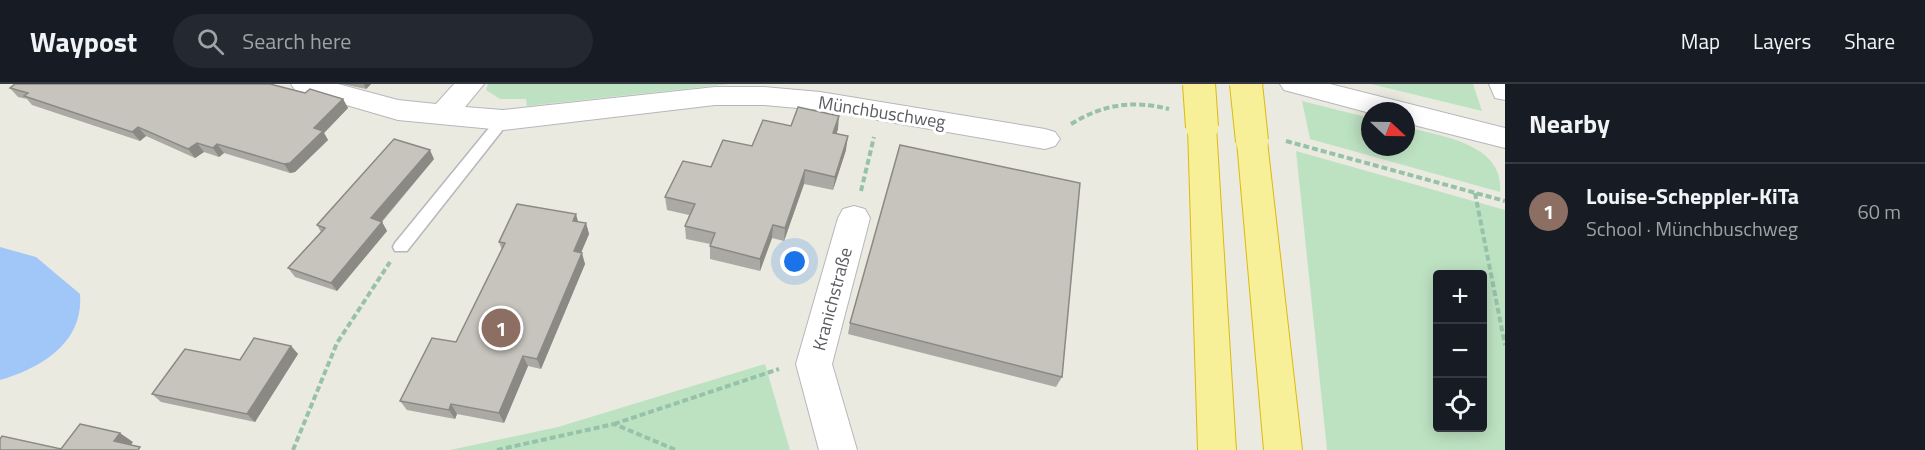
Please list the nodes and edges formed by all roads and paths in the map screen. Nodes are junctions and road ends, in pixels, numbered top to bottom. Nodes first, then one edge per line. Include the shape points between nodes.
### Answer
1 (305, 84) edge
2 (448, 84) edge
3 (470, 84) edge
4 (1199, 84) edge
5 (1246, 84) edge
6 (1294, 84) edge
7 (1503, 84) edge
8 (1505, 91) edge
9 (1364, 102) edge
10 (880, 111) junction
11 (431, 114) junction
12 (1415, 115) edge
13 (502, 120) junction
14 (1505, 138) edge
15 (1045, 139) dead end
16 (1475, 193) dead end
17 (854, 218) joint
18 (401, 247) joint
19 (1505, 345) edge
20 (814, 364) junction
21 (614, 424) junction
22 (293, 450) edge
23 (497, 450) edge
24 (676, 450) edge
25 (838, 450) edge
26 (1217, 450) edge
27 (1283, 450) edge

1 - 11 street, Münchbuschweg
2 - 11 street
3 - 11 street
4 - 26 highway, bridge
5 - 27 highway, bridge
6 - 9 street
7 - 8 street
10 - 13 street, Münchbuschweg via 820,101 715,96
10 - 15 street, Münchbuschweg
10 - 17 path
11 - 13 street, Münchbuschweg
12 - 14 street
13 - 18 lane
16 - 19 path
17 - 20 street, Kranichstraße
18 - 22 path via 337,343
20 - 21 path via 796,363
20 - 25 street, Kranichstraße
21 - 23 path
21 - 24 path

